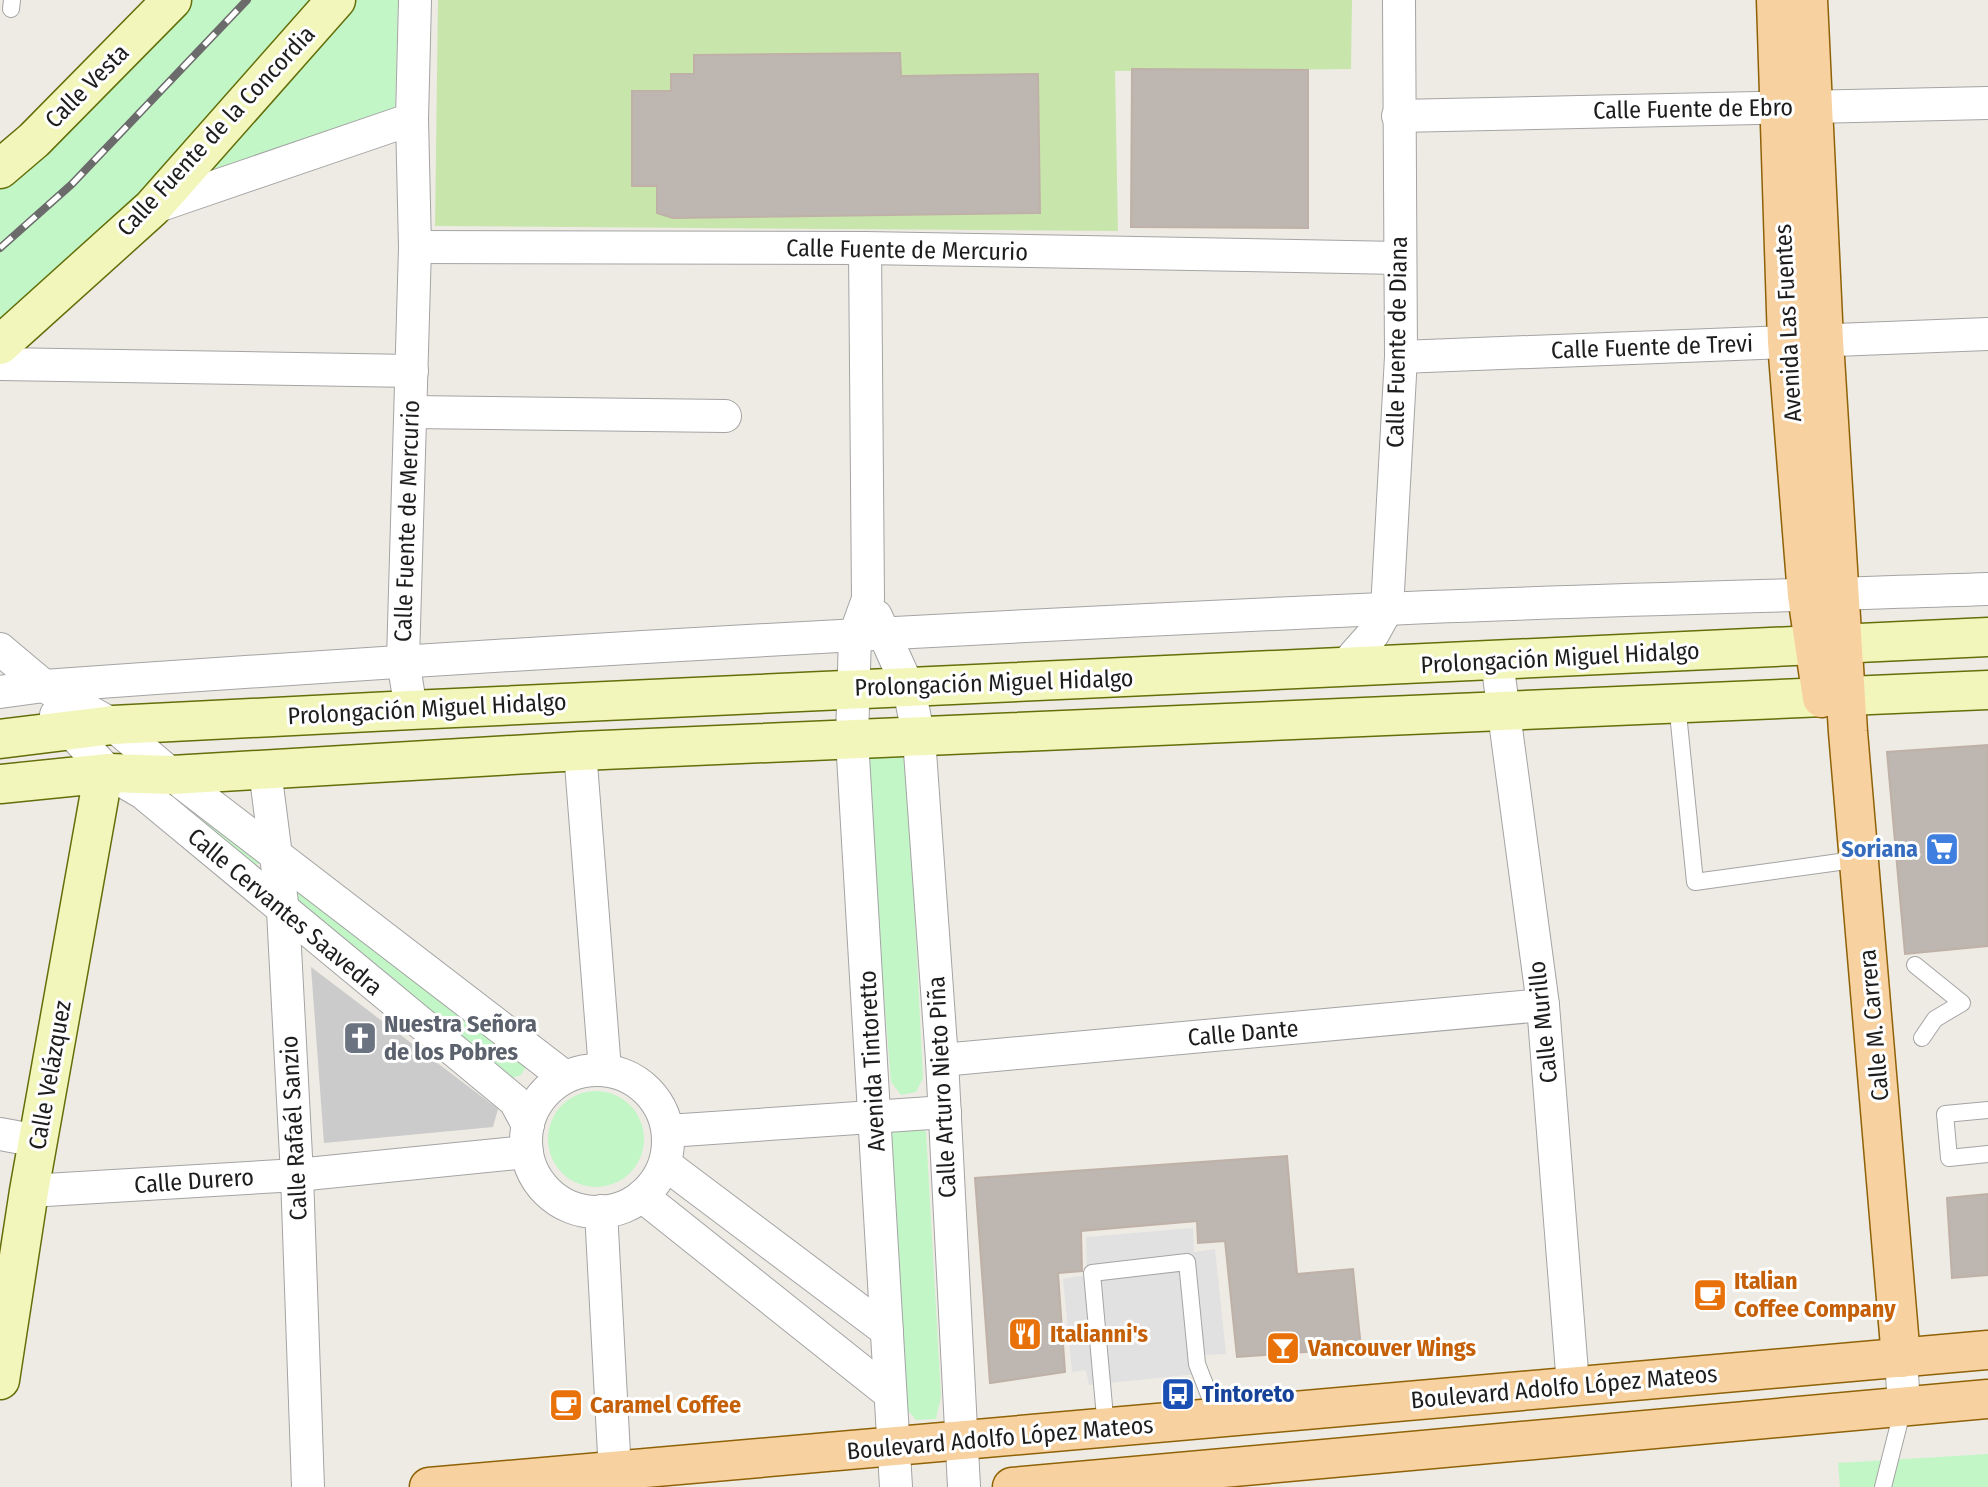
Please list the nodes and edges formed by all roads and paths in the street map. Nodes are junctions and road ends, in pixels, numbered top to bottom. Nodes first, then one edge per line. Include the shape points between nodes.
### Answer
1 (172, 0) edge
2 (336, 0) edge
3 (415, 0) edge
4 (1399, 0) edge
5 (1776, 0) edge
6 (1808, 0) edge
7 (1988, 103) edge
8 (1797, 106) junction
9 (1398, 116) junction
10 (412, 119) junction
11 (0, 169) edge
12 (152, 208) junction
13 (415, 247) junction
14 (865, 248) junction
15 (1399, 258) junction
16 (1988, 334) edge
17 (1806, 341) junction
18 (0, 345) edge
19 (1401, 356) junction
20 (0, 364) edge
21 (412, 371) junction
22 (411, 412) junction
23 (724, 416) dead end
24 (1988, 589) edge
25 (1824, 595) junction
26 (1387, 609) junction
27 (870, 634) junction
28 (1988, 637) edge
29 (1829, 645) junction
30 (0, 649) edge
31 (403, 660) junction
32 (1497, 661) junction
33 (1343, 668) junction
34 (44, 686) junction
35 (909, 688) junction
36 (855, 689) junction
37 (1988, 690) edge
38 (0, 692) edge
39 (1834, 697) junction
40 (1677, 703) junction
41 (411, 710) junction
42 (1503, 712) junction
43 (113, 725) junction
44 (68, 732) junction
45 (919, 738) junction
46 (0, 739) edge
47 (852, 739) junction
48 (580, 751) junction
49 (265, 770) junction
50 (109, 773) junction
51 (172, 775) junction
52 (0, 784) edge
53 (275, 855) junction
54 (1861, 859) junction
55 (283, 911) junction
56 (1915, 965) dead end
57 (1543, 1005) junction
58 (1922, 1038) dead end
59 (942, 1060) junction
60 (604, 1070) junction
61 (565, 1077) junction
62 (1988, 1110) edge
63 (945, 1112) junction
64 (876, 1119) junction
65 (668, 1131) junction
66 (0, 1134) edge
67 (527, 1139) junction
68 (38, 1141) junction
69 (1988, 1154) edge
70 (665, 1164) junction
71 (297, 1174) junction
72 (29, 1191) junction
73 (642, 1196) junction
74 (601, 1211) junction
75 (887, 1331) junction
76 (1988, 1350) edge
77 (1901, 1358) junction
78 (0, 1380) edge
79 (1573, 1385) junction
80 (889, 1393) junction
81 (1988, 1399) edge
82 (1904, 1406) junction
83 (1217, 1418) junction
84 (1106, 1428) junction
85 (960, 1441) junction
86 (893, 1448) junction
87 (615, 1473) junction
88 (308, 1487) edge
89 (429, 1487) edge
90 (896, 1487) edge
91 (964, 1487) edge
92 (1012, 1487) edge
93 (1883, 1487) edge

1 - 11 main road, Calle Vesta
2 - 12 main road, Calle Fuente de la Concordia
3 - 10 street, Calle Fuente de Mercurio
4 - 9 street, Calle Fuente de Diana
5 - 8 main road, Avenida Las Fuentes
6 - 8 main road, Avenida Las Fuentes
7 - 8 street, Calle Fuente de Ebro
8 - 9 street, Calle Fuente de Ebro
8 - 17 main road, Avenida Las Fuentes
9 - 15 street, Calle Fuente de Diana
10 - 12 street
10 - 13 street, Calle Fuente de Mercurio
12 - 18 main road, Calle Fuente de la Concordia
13 - 14 street, Calle Fuente de Mercurio
13 - 21 street, Calle Fuente de Mercurio
14 - 15 street, Calle Fuente de Mercurio
14 - 27 street
15 - 19 street, Calle Fuente de Diana
16 - 17 street, Calle Fuente de Trevi
17 - 19 street, Calle Fuente de Trevi
17 - 25 main road, Avenida Las Fuentes
19 - 26 street, Calle Fuente de Diana
20 - 21 street
21 - 22 street, Calle Fuente de Mercurio
22 - 23 street
22 - 31 street, Calle Fuente de Mercurio
24 - 25 street
25 - 26 street
25 - 29 main road, Avenida Las Fuentes
26 - 27 street
26 - 33 street, Calle Fuente de Diana via 1373,634
27 - 31 street
27 - 35 street
27 - 36 street, Avenida Tintoretto
28 - 29 main road, Prolongación Miguel Hidalgo
29 - 32 main road, Prolongación Miguel Hidalgo
29 - 39 main road, Calle M. Carrera
30 - 34 street, Calle Cervantes Saavedra
31 - 34 street
31 - 41 street, Calle Fuente de Mercurio
32 - 33 main road, Prolongación Miguel Hidalgo
32 - 42 street, Calle Murillo
33 - 35 main road, Prolongación Miguel Hidalgo
34 - 38 street
34 - 43 street, Calle Cervantes Saavedra
34 - 44 street, Calle Cervantes Saavedra
35 - 36 main road, Prolongación Miguel Hidalgo
35 - 45 street, Calle Arturo Nieto Piña
36 - 41 main road, Prolongación Miguel Hidalgo
36 - 47 street, Avenida Tintoretto
37 - 39 main road, Prolongación Miguel Hidalgo
39 - 40 main road, Prolongación Miguel Hidalgo
39 - 54 main road, Calle M. Carrera
40 - 42 main road, Prolongación Miguel Hidalgo
40 - 54 lane via 1695,882
41 - 43 main road, Prolongación Miguel Hidalgo
42 - 45 main road, Prolongación Miguel Hidalgo
42 - 57 street, Calle Murillo
43 - 44 main road, Prolongación Miguel Hidalgo
43 - 51 street, Calle Cervantes Saavedra
44 - 46 main road, Prolongación Miguel Hidalgo
44 - 50 street, Calle Cervantes Saavedra
45 - 47 main road, Prolongación Miguel Hidalgo
45 - 59 street, Calle Arturo Nieto Piña
47 - 48 main road, Prolongación Miguel Hidalgo
47 - 64 street, Avenida Tintoretto
48 - 49 main road, Prolongación Miguel Hidalgo
48 - 60 street
49 - 51 main road, Prolongación Miguel Hidalgo
49 - 53 street, Calle Rafaél Sanzio
50 - 51 main road, Prolongación Miguel Hidalgo
50 - 52 main road, Prolongación Miguel Hidalgo
50 - 55 street, Calle Cervantes Saavedra via 143,793
50 - 68 main road, Calle Velázquez via 101,788
51 - 53 street, Calle Cervantes Saavedra
53 - 55 street, Calle Rafaél Sanzio
53 - 61 street, Calle Cervantes Saavedra
54 - 77 main road, Calle M. Carrera
55 - 67 street, Calle Cervantes Saavedra via 515,1101
55 - 71 street, Calle Rafaél Sanzio
56 - 58 lane via 1962,1003 1936,1019
57 - 59 street, Calle Dante
57 - 79 street, Calle Murillo
59 - 63 street, Calle Arturo Nieto Piña
60 - 61 street
60 - 65 street via 634,1080 653,1096
61 - 67 street via 545,1092
62 - 69 lane via 1945,1114 1949,1158
63 - 64 street
63 - 85 street, Calle Arturo Nieto Piña
64 - 65 street
64 - 75 street, Avenida Tintoretto
65 - 70 street
66 - 68 street
67 - 71 street, Calle Durero
67 - 74 street via 535,1176 552,1195 574,1208
68 - 72 main road, Calle Velázquez
70 - 73 street
70 - 75 street
71 - 72 street, Calle Durero
71 - 88 street, Calle Rafaél Sanzio
72 - 78 main road, Calle Velázquez
73 - 74 street via 625,1206
73 - 80 street
74 - 87 street
75 - 80 street, Avenida Tintoretto
76 - 77 main road, Boulevard Adolfo López Mateos
77 - 79 main road, Boulevard Adolfo López Mateos
77 - 82 street, Calle M. Carrera
79 - 83 main road, Boulevard Adolfo López Mateos
80 - 86 street, Avenida Tintoretto
81 - 82 main road, Boulevard Adolfo López Mateos
82 - 92 main road, Boulevard Adolfo López Mateos
82 - 93 lane
83 - 84 main road, Boulevard Adolfo López Mateos
83 - 84 lane via 1197,1364 1186,1262 1092,1273
84 - 85 main road, Boulevard Adolfo López Mateos
85 - 86 main road, Boulevard Adolfo López Mateos
85 - 91 street, Calle Arturo Nieto Piña
86 - 87 main road, Boulevard Adolfo López Mateos
86 - 90 street, Avenida Tintoretto
87 - 89 main road, Boulevard Adolfo López Mateos

